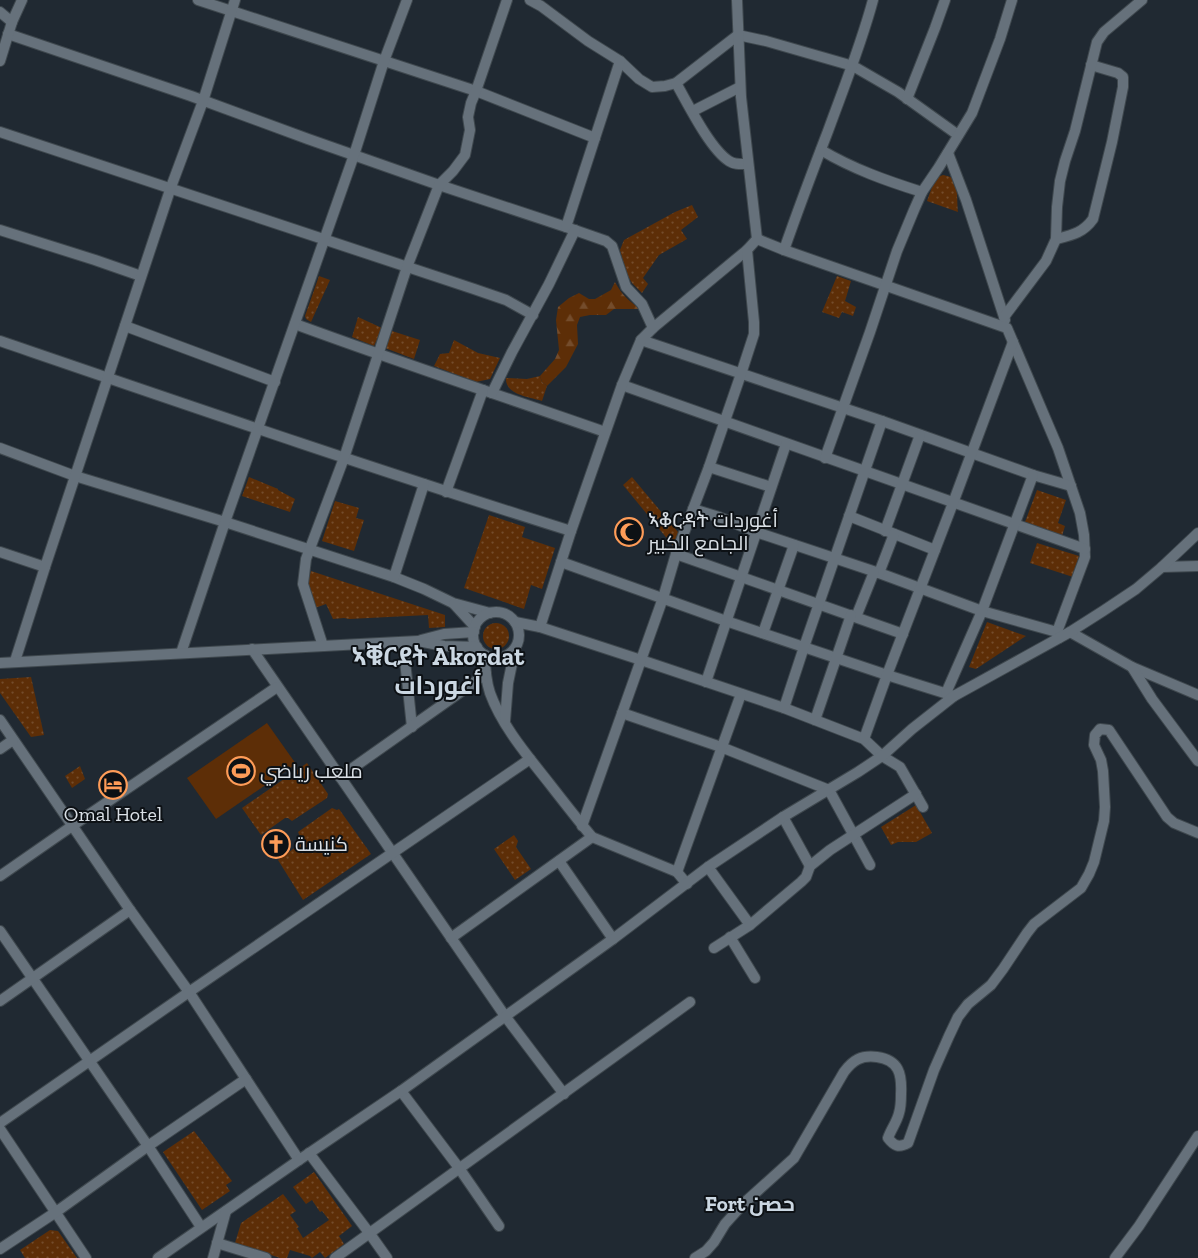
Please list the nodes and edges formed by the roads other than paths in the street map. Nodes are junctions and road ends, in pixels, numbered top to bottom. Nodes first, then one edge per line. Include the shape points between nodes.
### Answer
1 (22, 0) edge
2 (198, 0) edge
3 (235, 0) edge
4 (407, 0) edge
5 (507, 0) edge
6 (530, 0) edge
7 (737, 0) edge
8 (873, 0) edge
9 (945, 0) edge
10 (1012, 0) edge
11 (1142, 0) edge
12 (231, 11) junction
13 (0, 12) edge
14 (12, 22) junction
15 (8, 34) junction
16 (738, 35) junction
17 (0, 61) edge
18 (384, 61) junction
19 (620, 62) junction
20 (1091, 65) junction
21 (853, 66) junction
22 (676, 83) junction
23 (740, 87) junction
24 (476, 91) junction
25 (907, 99) junction
26 (204, 101) junction
27 (693, 111) junction
28 (0, 132) edge
29 (958, 135) junction
30 (595, 138) junction
31 (821, 150) junction
32 (948, 153) junction
33 (354, 155) junction
34 (748, 164) junction
35 (439, 185) junction
36 (171, 187) junction
37 (922, 192) junction
38 (571, 228) junction
39 (0, 230) edge
40 (324, 239) junction
41 (757, 239) junction
42 (1056, 239) junction
43 (747, 250) junction
44 (784, 250) junction
45 (407, 267) junction
46 (141, 276) junction
47 (885, 286) junction
48 (533, 315) junction
49 (1004, 317) junction
50 (295, 324) junction
51 (125, 326) junction
52 (653, 328) junction
53 (1007, 328) junction
54 (641, 340) junction
55 (0, 341) edge
56 (1013, 342) junction
57 (378, 355) junction
58 (741, 374) junction
59 (107, 378) junction
60 (275, 382) junction
61 (622, 386) junction
62 (488, 391) junction
63 (842, 408) junction
64 (724, 422) junction
65 (882, 422) junction
66 (258, 430) junction
67 (605, 432) junction
68 (920, 435) junction
69 (786, 444) junction
70 (0, 448) edge
71 (972, 453) junction
72 (344, 458) junction
73 (825, 458) junction
74 (709, 467) junction
75 (864, 472) junction
76 (1034, 475) junction
77 (75, 476) junction
78 (424, 484) junction
79 (902, 484) junction
80 (1071, 486) junction
81 (771, 487) junction
82 (446, 492) junction
83 (953, 503) junction
84 (693, 509) junction
85 (849, 516) junction
86 (225, 522) junction
87 (1014, 525) junction
88 (571, 531) junction
89 (756, 532) junction
90 (889, 532) junction
91 (1198, 533) edge
92 (794, 544) junction
93 (310, 549) junction
94 (1085, 549) junction
95 (935, 550) junction
96 (0, 552) edge
97 (676, 554) junction
98 (834, 559) junction
99 (561, 562) junction
100 (1198, 566) edge
101 (45, 567) junction
102 (1162, 567) junction
103 (877, 573) junction
104 (394, 577) junction
105 (741, 577) junction
106 (920, 588) junction
107 (778, 590) junction
108 (662, 598) junction
109 (453, 603) junction
110 (819, 604) junction
111 (982, 611) junction
112 (490, 614) junction
113 (853, 616) junction
114 (726, 621) junction
115 (515, 622) junction
116 (540, 627) junction
117 (475, 629) junction
118 (1070, 632) junction
119 (763, 633) junction
120 (902, 634) junction
121 (1058, 635) junction
122 (418, 641) junction
123 (403, 642) junction
124 (323, 646) junction
125 (477, 647) junction
126 (804, 647) junction
127 (252, 649) junction
128 (516, 649) junction
129 (181, 654) junction
130 (485, 655) junction
131 (837, 658) junction
132 (641, 660) junction
133 (15, 661) junction
134 (0, 663) edge
135 (1132, 666) junction
136 (486, 674) junction
137 (887, 675) junction
138 (706, 682) junction
139 (278, 687) junction
140 (741, 694) junction
141 (950, 695) junction
142 (1198, 695) edge
143 (784, 708) junction
144 (622, 713) junction
145 (0, 720) edge
146 (816, 720) junction
147 (505, 722) junction
148 (412, 726) junction
149 (864, 739) junction
150 (13, 740) junction
151 (721, 746) junction
152 (0, 749) edge
153 (882, 756) junction
154 (530, 759) junction
155 (1198, 761) edge
156 (340, 777) junction
157 (829, 790) junction
158 (916, 794) junction
159 (923, 807) dead end
160 (783, 817) junction
161 (72, 826) junction
162 (582, 826) junction
163 (1198, 833) edge
164 (854, 835) junction
165 (592, 837) junction
166 (392, 853) junction
167 (559, 861) junction
168 (870, 865) dead end
169 (810, 866) junction
170 (708, 867) junction
171 (677, 872) junction
172 (0, 876) edge
173 (687, 884) junction
174 (130, 910) junction
175 (750, 925) junction
176 (0, 931) edge
177 (730, 937) junction
178 (451, 938) junction
179 (613, 939) junction
180 (714, 948) dead end
181 (32, 978) junction
182 (755, 978) dead end
183 (188, 992) junction
184 (0, 1001) edge
185 (690, 1002) dead end
186 (505, 1016) junction
187 (90, 1062) junction
188 (246, 1079) junction
189 (401, 1091) junction
190 (564, 1094) junction
191 (0, 1123) edge
192 (0, 1129) edge
193 (1198, 1136) edge
194 (148, 1146) junction
195 (309, 1153) junction
196 (299, 1160) junction
197 (459, 1168) junction
198 (226, 1211) junction
199 (56, 1212) junction
200 (499, 1226) dead end
201 (201, 1228) junction
202 (370, 1234) junction
203 (217, 1243) junction
204 (0, 1249) edge
205 (86, 1258) edge
206 (158, 1258) edge
207 (213, 1258) edge
208 (266, 1258) edge
209 (335, 1258) edge
210 (387, 1258) edge
211 (695, 1258) edge
212 (1115, 1258) edge

1 - 14 street
2 - 12 street
3 - 12 street
4 - 18 street
5 - 24 street
6 - 19 street
7 - 16 street
8 - 21 street
9 - 25 street
10 - 29 street via 972,113
11 - 20 street via 1104,32 1097,42
12 - 18 street
12 - 26 street
13 - 14 street
14 - 15 street
15 - 17 street
15 - 26 street
16 - 21 street
16 - 22 street
16 - 23 street
18 - 24 street
18 - 33 street
19 - 22 street via 652,87
19 - 30 street
20 - 42 street via 1060,182
20 - 42 street via 1123,77 1114,133 1093,219 1087,228
21 - 25 street
21 - 31 street
22 - 27 street
23 - 27 street
23 - 34 street
24 - 30 street
24 - 35 street via 468,117 470,130 465,155
25 - 29 street
26 - 33 street
26 - 36 street
27 - 34 street via 712,144 728,161
28 - 36 street
29 - 32 street
30 - 38 street
31 - 37 street via 877,177
31 - 44 street
32 - 37 street
32 - 49 street
33 - 35 street
33 - 40 street
34 - 41 street
35 - 38 street
35 - 45 street
36 - 40 street
36 - 46 street
37 - 47 street
38 - 48 street
38 - 52 street via 612,246 626,287 642,304
39 - 46 street
40 - 45 street
40 - 50 street
41 - 43 street
41 - 44 street
42 - 49 street via 1046,261
43 - 52 street
43 - 58 street via 754,334
44 - 47 street
45 - 48 street via 506,300
45 - 57 street
46 - 51 street
47 - 53 street
47 - 63 street
48 - 62 street
49 - 53 street
50 - 57 street
50 - 60 street
51 - 59 street
51 - 60 street
52 - 54 street
53 - 56 street
54 - 58 street
54 - 61 street
55 - 59 street
56 - 71 street
56 - 80 street
57 - 62 street
57 - 72 street
58 - 63 street
58 - 64 street
59 - 66 street
59 - 77 street
60 - 66 street
61 - 64 street
61 - 67 street
62 - 67 street
62 - 82 street via 464,440
63 - 65 street
63 - 73 street
64 - 69 street
64 - 74 street
65 - 68 street
65 - 75 street
66 - 72 street
66 - 86 street
67 - 88 street
68 - 71 street
68 - 79 street
69 - 73 street
69 - 81 street
70 - 77 street
71 - 76 street
71 - 83 street
72 - 78 street
72 - 93 street
73 - 75 street
74 - 81 street
74 - 84 street
75 - 79 street
75 - 85 street
76 - 80 street
76 - 87 street
77 - 86 street
77 - 101 street
78 - 82 street
78 - 104 street
79 - 83 street
79 - 90 street
80 - 94 street via 1080,513
81 - 89 street
82 - 88 street
83 - 87 street
83 - 95 street
84 - 89 street
84 - 97 street
85 - 90 street
85 - 98 street
86 - 93 street
86 - 129 street
87 - 94 street
87 - 111 street
88 - 99 street
89 - 92 street
89 - 105 street
90 - 95 street
90 - 103 street
91 - 102 street
92 - 98 street
92 - 107 street
93 - 104 street
93 - 124 street via 304,584
94 - 121 street
95 - 106 street
96 - 101 street
97 - 105 street
97 - 108 street
98 - 103 street
98 - 110 street
99 - 108 street
99 - 116 street
100 - 102 street
101 - 133 street
102 - 118 street via 1136,589
103 - 106 street
103 - 113 street
104 - 109 street
105 - 107 street
105 - 114 street
106 - 111 street
106 - 120 street
107 - 110 street
107 - 119 street
108 - 114 street
108 - 132 street
109 - 112 street
109 - 117 street
110 - 113 street
110 - 126 street
111 - 121 street
111 - 141 street
112 - 115 street via 504,613
112 - 117 street via 484,616
113 - 120 street
113 - 131 street
114 - 119 street
114 - 138 street
115 - 116 street
115 - 128 street via 520,635
116 - 132 street
117 - 122 street
117 - 125 street
118 - 121 street
118 - 135 street
119 - 126 street
120 - 137 street
121 - 141 street
122 - 123 street
122 - 125 street
123 - 124 street
123 - 148 street
124 - 127 street
125 - 130 street
126 - 131 street
126 - 143 street
127 - 129 street
127 - 139 street
128 - 130 street via 507,656
128 - 147 street via 508,683
129 - 133 street
130 - 136 street
131 - 137 street
131 - 146 street
132 - 138 street
132 - 144 street
133 - 134 street
135 - 142 street
135 - 155 street
136 - 147 street via 490,692
136 - 148 street
137 - 141 street
137 - 149 street
138 - 140 street
139 - 156 street
139 - 161 street
140 - 143 street
140 - 151 street
141 - 153 street
143 - 146 street
144 - 151 street
144 - 162 street
145 - 150 street
146 - 149 street
147 - 154 street
148 - 156 street
149 - 153 street
150 - 152 street
150 - 161 street
151 - 157 street
151 - 171 street
153 - 157 street
153 - 158 street via 900,767
154 - 162 street
154 - 166 street
156 - 166 street
157 - 160 street
157 - 164 street
158 - 159 street
158 - 164 street
160 - 169 street
160 - 170 street
161 - 172 street
161 - 174 street
162 - 165 street
163 - 211 street via 1167,816 1109,730 1100,730 1095,735 1094,745 1103,770 1104,821 1089,874 1081,888 1034,924 990,986 958,1017 934,1070 908,1143 897,1146 888,1138 899,1114 900,1072 883,1058 862,1057 844,1072 794,1158 743,1204 706,1251
164 - 168 street
164 - 169 street
165 - 167 street
165 - 171 street
166 - 178 street
166 - 183 street
167 - 178 street
167 - 179 street
169 - 175 street via 802,882
170 - 173 street
170 - 175 street
171 - 173 street
173 - 179 street
174 - 181 street
174 - 183 street
175 - 177 street
176 - 181 street
177 - 180 street
177 - 182 street
178 - 186 street
179 - 186 street
181 - 184 street
181 - 187 street
183 - 187 street
183 - 188 street
185 - 190 street
186 - 189 street
186 - 190 street
187 - 191 street
187 - 194 street
188 - 194 street
188 - 196 street
189 - 195 street
189 - 197 street
190 - 197 street
192 - 199 street
193 - 212 street via 1140,1226
194 - 199 street
194 - 201 street
195 - 196 street
195 - 202 street
196 - 198 street
197 - 200 street
197 - 202 street
198 - 201 street
198 - 203 street
199 - 204 street
199 - 205 street
201 - 206 street
202 - 209 street
202 - 210 street
203 - 207 street
203 - 208 street

